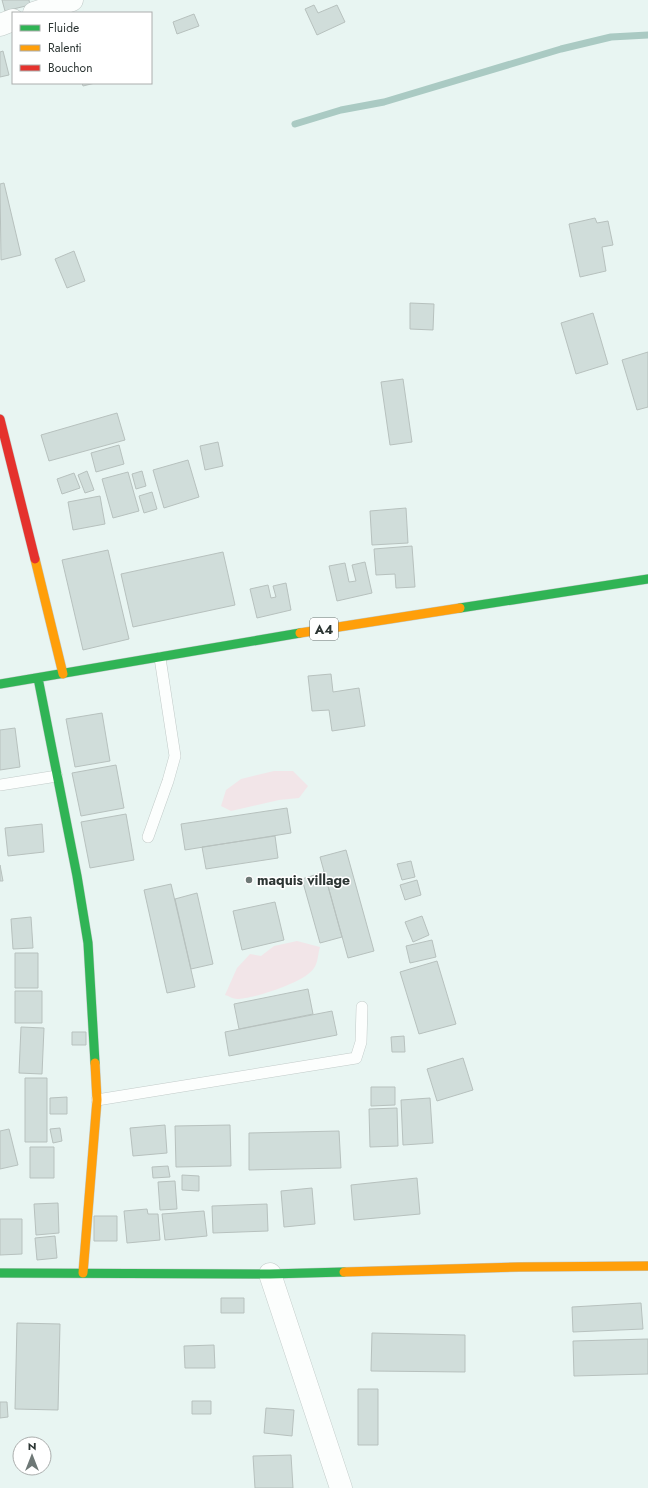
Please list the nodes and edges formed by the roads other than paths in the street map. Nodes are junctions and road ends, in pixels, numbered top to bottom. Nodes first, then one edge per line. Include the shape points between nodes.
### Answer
1 (72, 0) edge
2 (37, 12) edge
3 (12, 20) edge
4 (0, 25) edge
5 (0, 419) edge
6 (648, 579) edge
7 (160, 658) junction
8 (63, 674) junction
9 (38, 678) junction
10 (0, 684) edge
11 (57, 776) junction
12 (0, 785) edge
13 (148, 837) dead end
14 (362, 1007) dead end
15 (97, 1100) junction
16 (648, 1266) edge
17 (0, 1273) edge
18 (83, 1273) junction
19 (270, 1274) junction
20 (341, 1488) edge

1 - 2 street
3 - 4 street
5 - 8 street
6 - 7 street, A4 via 371,621
7 - 8 street, A4
7 - 13 lane via 174,756
8 - 9 street, A4
9 - 10 street, A4
9 - 11 street
11 - 12 lane
11 - 15 street via 88,943
14 - 15 lane via 361,1042 356,1058
15 - 18 street
16 - 19 street
17 - 18 street
18 - 19 street
19 - 20 street

